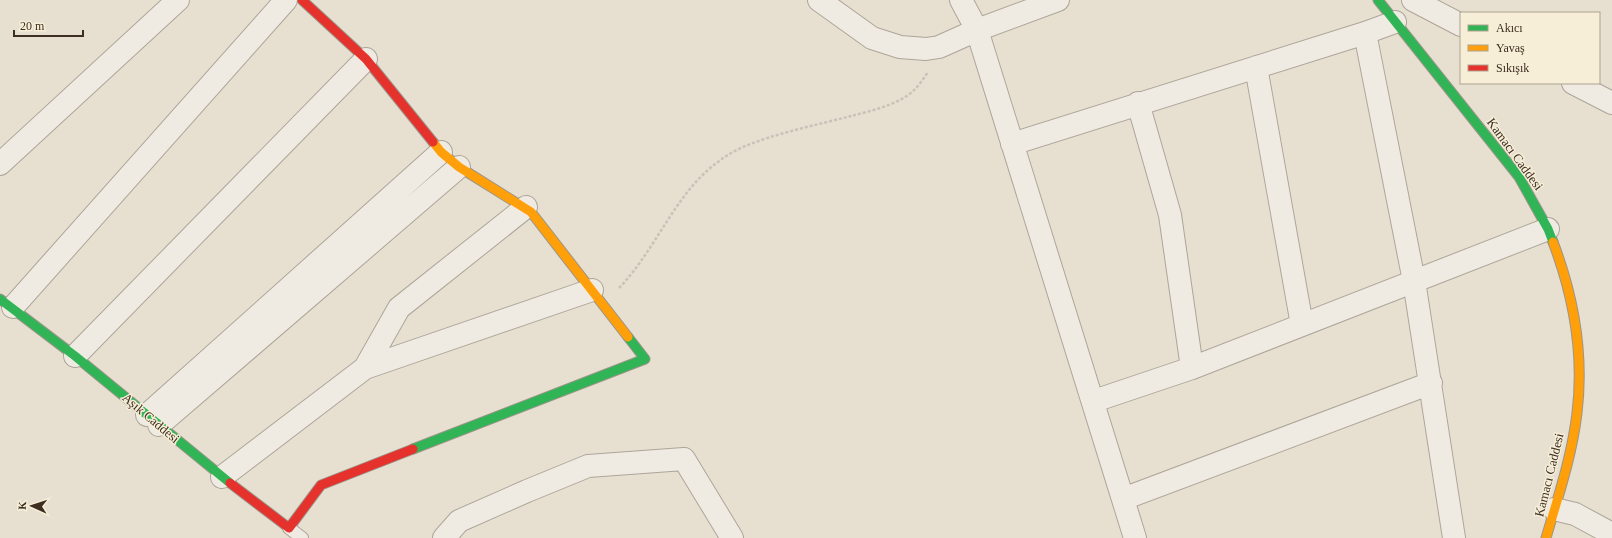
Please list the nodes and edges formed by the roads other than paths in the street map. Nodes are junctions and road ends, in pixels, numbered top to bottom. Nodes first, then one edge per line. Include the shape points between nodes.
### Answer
1 (178, 0) edge
2 (286, 0) edge
3 (302, 0) edge
4 (819, 0) edge
5 (961, 0) edge
6 (1058, 0) edge
7 (1378, 0) edge
8 (1413, 0) edge
9 (1395, 22) junction
10 (1460, 24) edge
11 (977, 30) junction
12 (1365, 33) junction
13 (366, 59) junction
14 (1256, 66) junction
15 (1575, 84) edge
16 (1138, 103) junction
17 (1612, 103) edge
18 (1012, 144) junction
19 (441, 152) junction
20 (0, 164) edge
21 (459, 167) junction
22 (526, 207) junction
23 (1548, 229) junction
24 (1414, 281) junction
25 (598, 298) junction
26 (7, 303) edge
27 (1302, 325) junction
28 (75, 356) junction
29 (365, 368) junction
30 (1192, 368) junction
31 (1431, 383) junction
32 (1094, 401) junction
33 (153, 420) junction
34 (222, 477) junction
35 (1124, 499) junction
36 (1554, 509) junction
37 (289, 528) junction
38 (1612, 534) edge
39 (302, 538) edge
40 (444, 538) edge
41 (732, 538) edge
42 (1135, 538) edge
43 (1454, 538) edge
44 (1546, 538) edge

1 - 20 street
2 - 26 street
3 - 13 street
4 - 11 street via 859,30 886,44 913,49 939,47
5 - 11 street
6 - 11 street
7 - 9 street, Kamacı Caddesi
8 - 10 street
9 - 12 street
9 - 23 street, Kamacı Caddesi via 1519,177
11 - 18 street
12 - 14 street
12 - 24 street
13 - 19 street
13 - 28 street
14 - 16 street
14 - 27 street
15 - 17 street
16 - 18 street
16 - 30 street via 1170,215
18 - 32 street
19 - 21 street
19 - 33 street
21 - 22 street
21 - 33 street
22 - 25 street
22 - 29 street via 399,308
23 - 24 street
23 - 36 street, Kamacı Caddesi via 1571,300 1579,346 1577,413 1565,472
24 - 27 street
24 - 31 street
25 - 29 street
25 - 37 street via 645,359 321,485
26 - 28 street, Aşık Caddesi
27 - 30 street
28 - 33 street, Aşık Caddesi
29 - 34 street
30 - 32 street
31 - 35 street
31 - 43 street
32 - 35 street
33 - 34 street, Aşık Caddesi
34 - 37 street, Aşık Caddesi
35 - 42 street
36 - 38 street via 1575,514
36 - 44 street, Kamacı Caddesi
37 - 39 lane, Aşık Caddesi
40 - 41 street via 459,521 588,466 684,459

